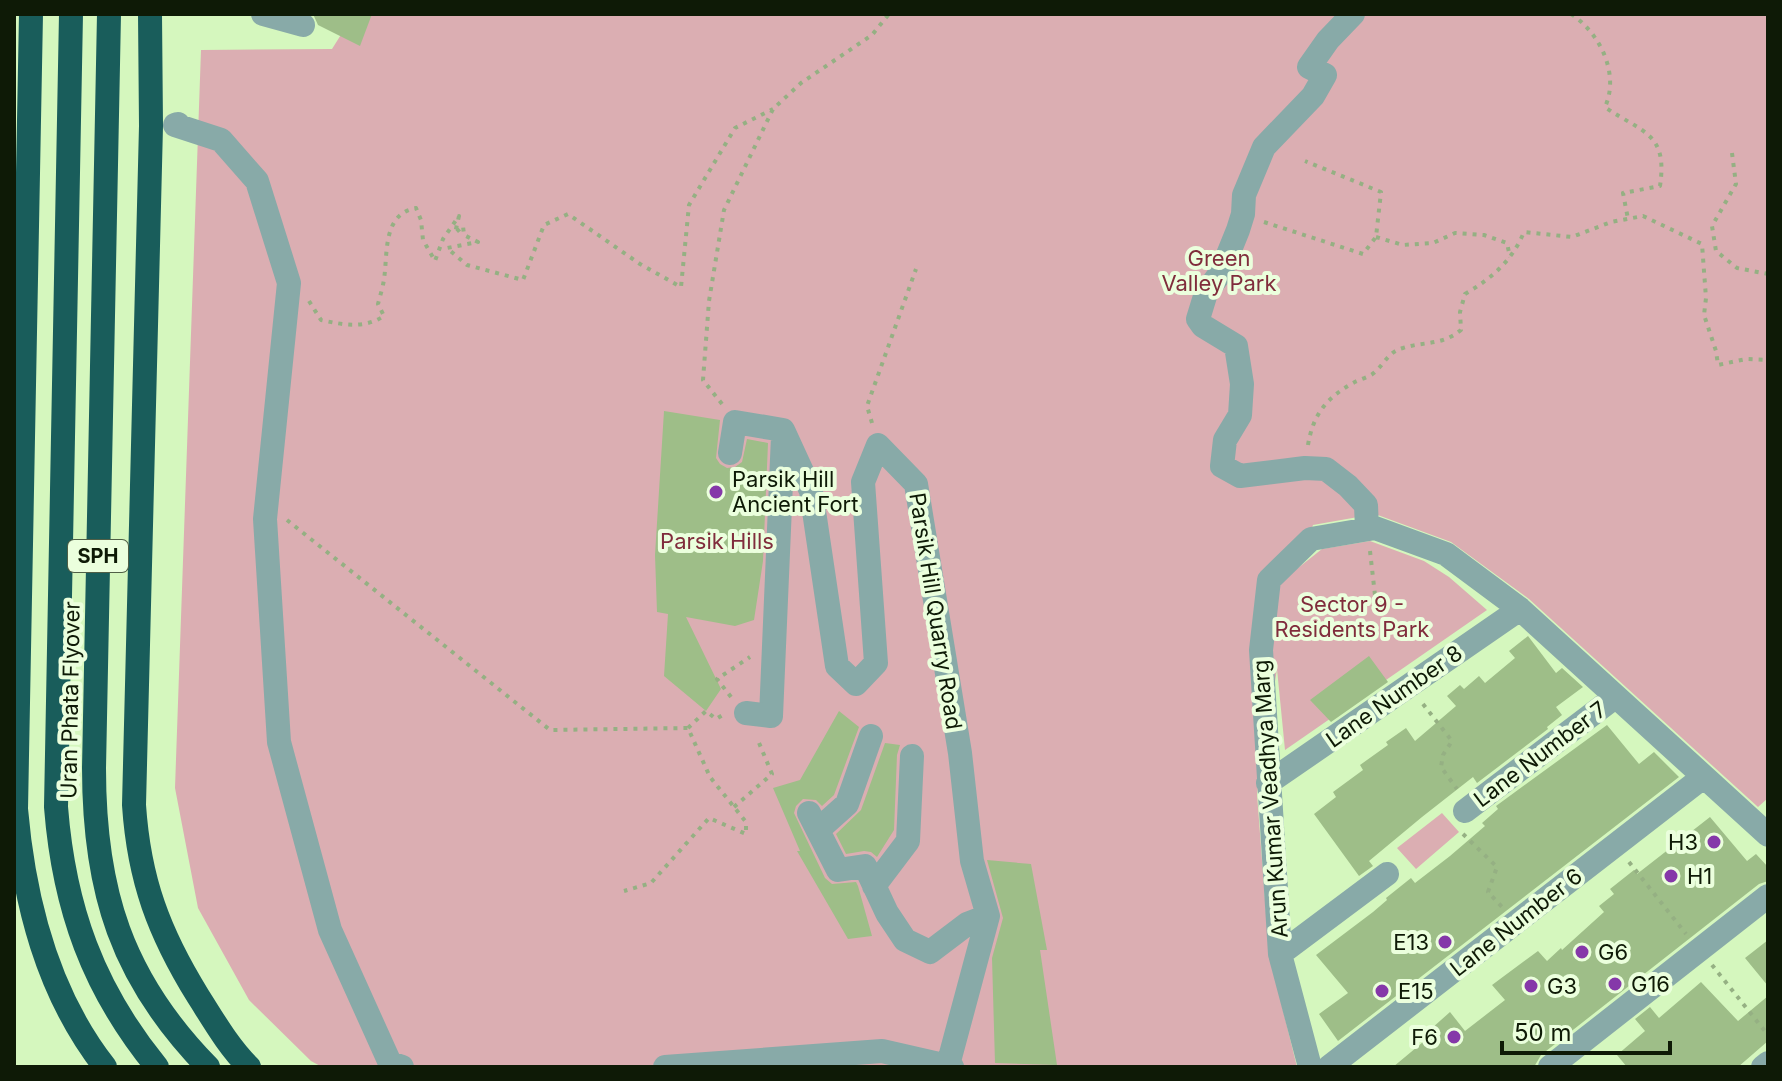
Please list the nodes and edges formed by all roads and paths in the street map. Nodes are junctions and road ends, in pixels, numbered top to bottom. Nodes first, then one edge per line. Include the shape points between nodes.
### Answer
1 (31, 14) edge
2 (71, 14) edge
3 (109, 14) edge
4 (150, 14) edge
5 (263, 14) edge
6 (889, 14) edge
7 (1353, 14) edge
8 (1571, 14) edge
9 (303, 25) dead end
10 (773, 109) junction
11 (178, 124) dead end
12 (14, 130) edge
13 (1732, 153) dead end
14 (1305, 161) dead end
15 (28, 177) junction
16 (1242, 219) junction
17 (1628, 219) junction
18 (1376, 237) junction
19 (1510, 258) junction
20 (916, 269) dead end
21 (1768, 274) edge
22 (289, 283) junction
23 (1768, 360) edge
24 (735, 422) junction
25 (783, 430) junction
26 (878, 445) junction
27 (730, 453) dead end
28 (1305, 468) junction
29 (266, 504) junction
30 (1367, 529) junction
31 (1376, 604) dead end
32 (1520, 609) junction
33 (774, 647) junction
34 (1408, 686) junction
35 (1615, 697) junction
36 (737, 710) junction
37 (688, 728) junction
38 (871, 736) dead end
39 (912, 756) dead end
40 (1702, 778) junction
41 (1268, 783) junction
42 (734, 807) junction
43 (1466, 816) junction
44 (1768, 835) edge
45 (1387, 874) dead end
46 (874, 886) junction
47 (624, 891) dead end
48 (1768, 896) edge
49 (988, 916) junction
50 (1516, 922) junction
51 (1280, 954) junction
52 (1768, 1063) edge
53 (950, 1066) edge
54 (105, 1067) edge
55 (157, 1067) edge
56 (208, 1067) edge
57 (249, 1067) edge
58 (402, 1067) edge
59 (665, 1067) edge
60 (1310, 1067) edge
61 (1329, 1067) edge
62 (1550, 1067) edge
63 (1763, 1067) edge

1 - 15 highway
2 - 55 highway, Uran Phata Flyover / SPH via 56,807 78,930 113,1006
3 - 56 highway, Uran Phata Flyover / SPH via 96,844 127,954 165,1020
4 - 57 highway via 136,839 169,947 217,1027
5 - 9 street
6 - 10 path via 872,35 801,83
7 - 16 street via 1309,67 1325,75 1313,96 1264,147 1244,195
8 - 17 path via 1585,23 1607,63 1612,91 1605,107 1650,134 1662,156 1660,186 1623,193
10 - 22 path via 735,128 689,205 681,287 568,214 544,225 523,280 467,265 447,248 478,242 464,235 463,226 455,233 459,216 435,261 423,240 416,208 395,221 386,240 378,304 384,316 350,326 321,320
10 - 24 path via 724,210 709,301 703,380
11 - 22 street via 221,140 257,181
12 - 15 highway
13 - 21 path via 1736,184 1712,226 1716,251 1737,268
14 - 18 path via 1381,192
15 - 54 highway via 16,809 28,899 40,943 78,1026
16 - 18 path via 1363,254
16 - 28 street via 1198,319 1236,346 1240,415 1225,440 1222,466 1240,476
17 - 19 path via 1572,237 1524,232
17 - 23 path via 1643,216 1702,244 1704,315 1718,365
18 - 19 path via 1403,245 1433,243 1455,233 1484,235 1507,243
19 - 28 path via 1489,280 1465,294 1461,330 1430,345 1390,353 1374,374 1352,383 1320,408 1311,424
20 - 26 path via 867,406
22 - 29 street
24 - 25 street
24 - 27 street
25 - 26 street via 811,491 837,666 856,684 876,663 863,482
25 - 33 street
26 - 49 street, Parsik Hill Quarry Road via 916,484 972,861
28 - 30 street via 1326,469 1348,486 1366,505
29 - 37 path via 550,730
29 - 58 street via 279,742 330,930 390,1063
30 - 31 path
30 - 32 street, Arun Kumar Veadhya Marg via 1446,554
30 - 41 street, Arun Kumar Veadhya Marg via 1311,539 1269,580 1261,650
32 - 34 street, Lane Number 8
32 - 35 street, Arun Kumar Veadhya Marg
33 - 36 path via 753,654 717,679
33 - 36 street via 771,716
34 - 41 street, Lane Number 8
34 - 43 path via 1452,741 1441,767
35 - 40 street, Arun Kumar Veadhya Marg
35 - 43 street, Lane Number 7
36 - 37 path via 716,719 706,711
36 - 42 path via 772,774
37 - 42 path via 710,777
38 - 46 street via 847,804 814,822 838,870 865,866
39 - 46 street via 908,841
40 - 44 street, Arun Kumar Veadhya Marg
40 - 50 street, Lane Number 6
41 - 51 street, Arun Kumar Veadhya Marg
42 - 47 path via 746,822 746,834 709,818 651,883
43 - 50 path via 1497,867 1488,892
45 - 51 street
46 - 49 street via 905,940 930,952 967,924
48 - 62 street
49 - 53 street
50 - 61 street, Lane Number 6
51 - 60 street, Arun Kumar Veadhya Marg
52 - 63 street
53 - 59 street via 882,1051

